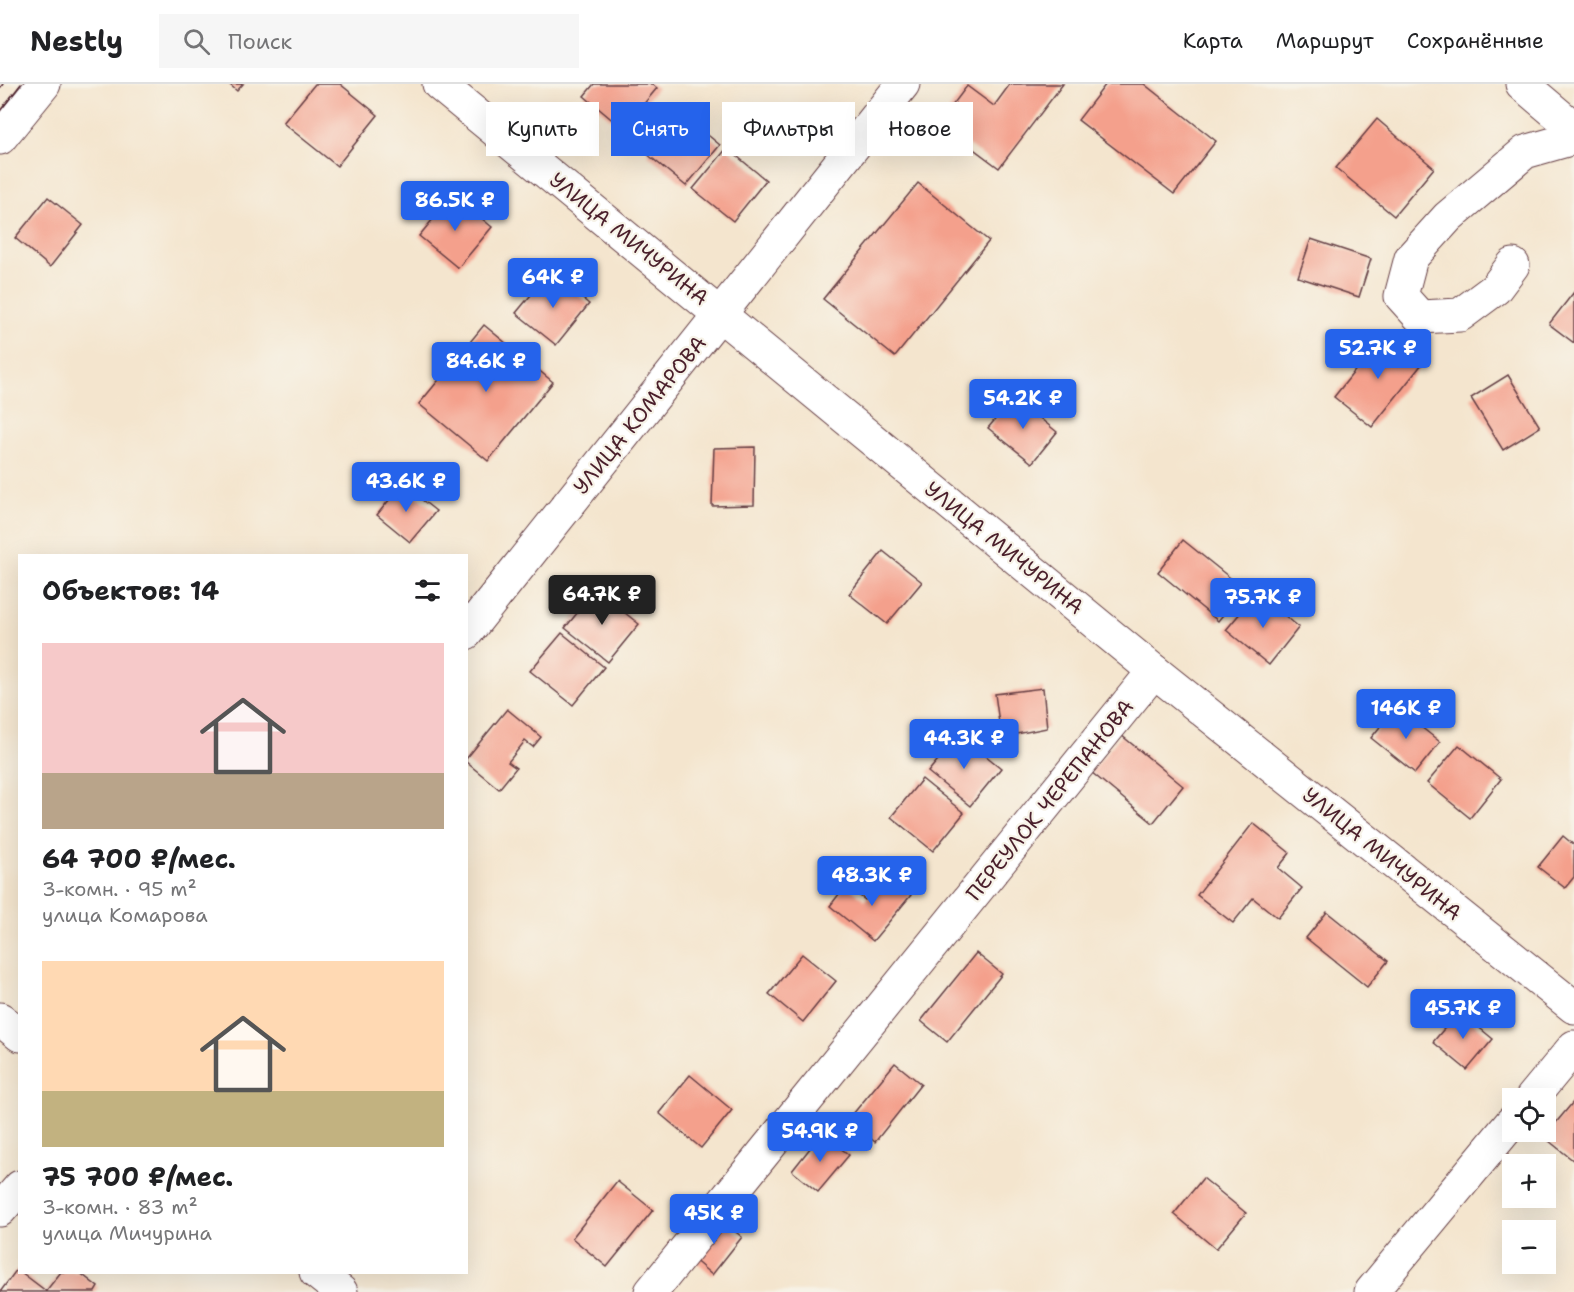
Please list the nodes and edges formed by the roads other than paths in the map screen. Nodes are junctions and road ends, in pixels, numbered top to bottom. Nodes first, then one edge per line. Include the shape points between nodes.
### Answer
1 (44, 84) edge
2 (438, 84) edge
3 (903, 84) edge
4 (1522, 84) edge
5 (1574, 128) edge
6 (0, 138) edge
7 (1574, 138) edge
8 (1513, 265) dead end
9 (720, 314) junction
10 (468, 630) edge
11 (1154, 671) junction
12 (1574, 1007) edge
13 (0, 1019) edge
14 (18, 1033) edge
15 (1574, 1047) edge
16 (1540, 1088) edge
17 (1502, 1134) edge
18 (18, 1189) edge
19 (0, 1210) edge
20 (318, 1274) edge
21 (341, 1292) edge
22 (651, 1292) edge
23 (1371, 1292) edge

1 - 6 street
2 - 9 street, УЛИЦА МИЧУРИНА
3 - 9 street, УЛИЦА КОМАРОВА
4 - 5 street
7 - 8 street via 1525,152 1448,217 1411,258 1401,296 1420,317 1460,315 1496,290
9 - 10 street, УЛИЦА КОМАРОВА
9 - 11 street, УЛИЦА МИЧУРИНА
11 - 12 street, УЛИЦА МИЧУРИНА
11 - 22 street, ПЕРЕУЛОК ЧЕРЕПАНОВА
13 - 14 street
15 - 16 street
17 - 23 street
18 - 19 street
20 - 21 street

